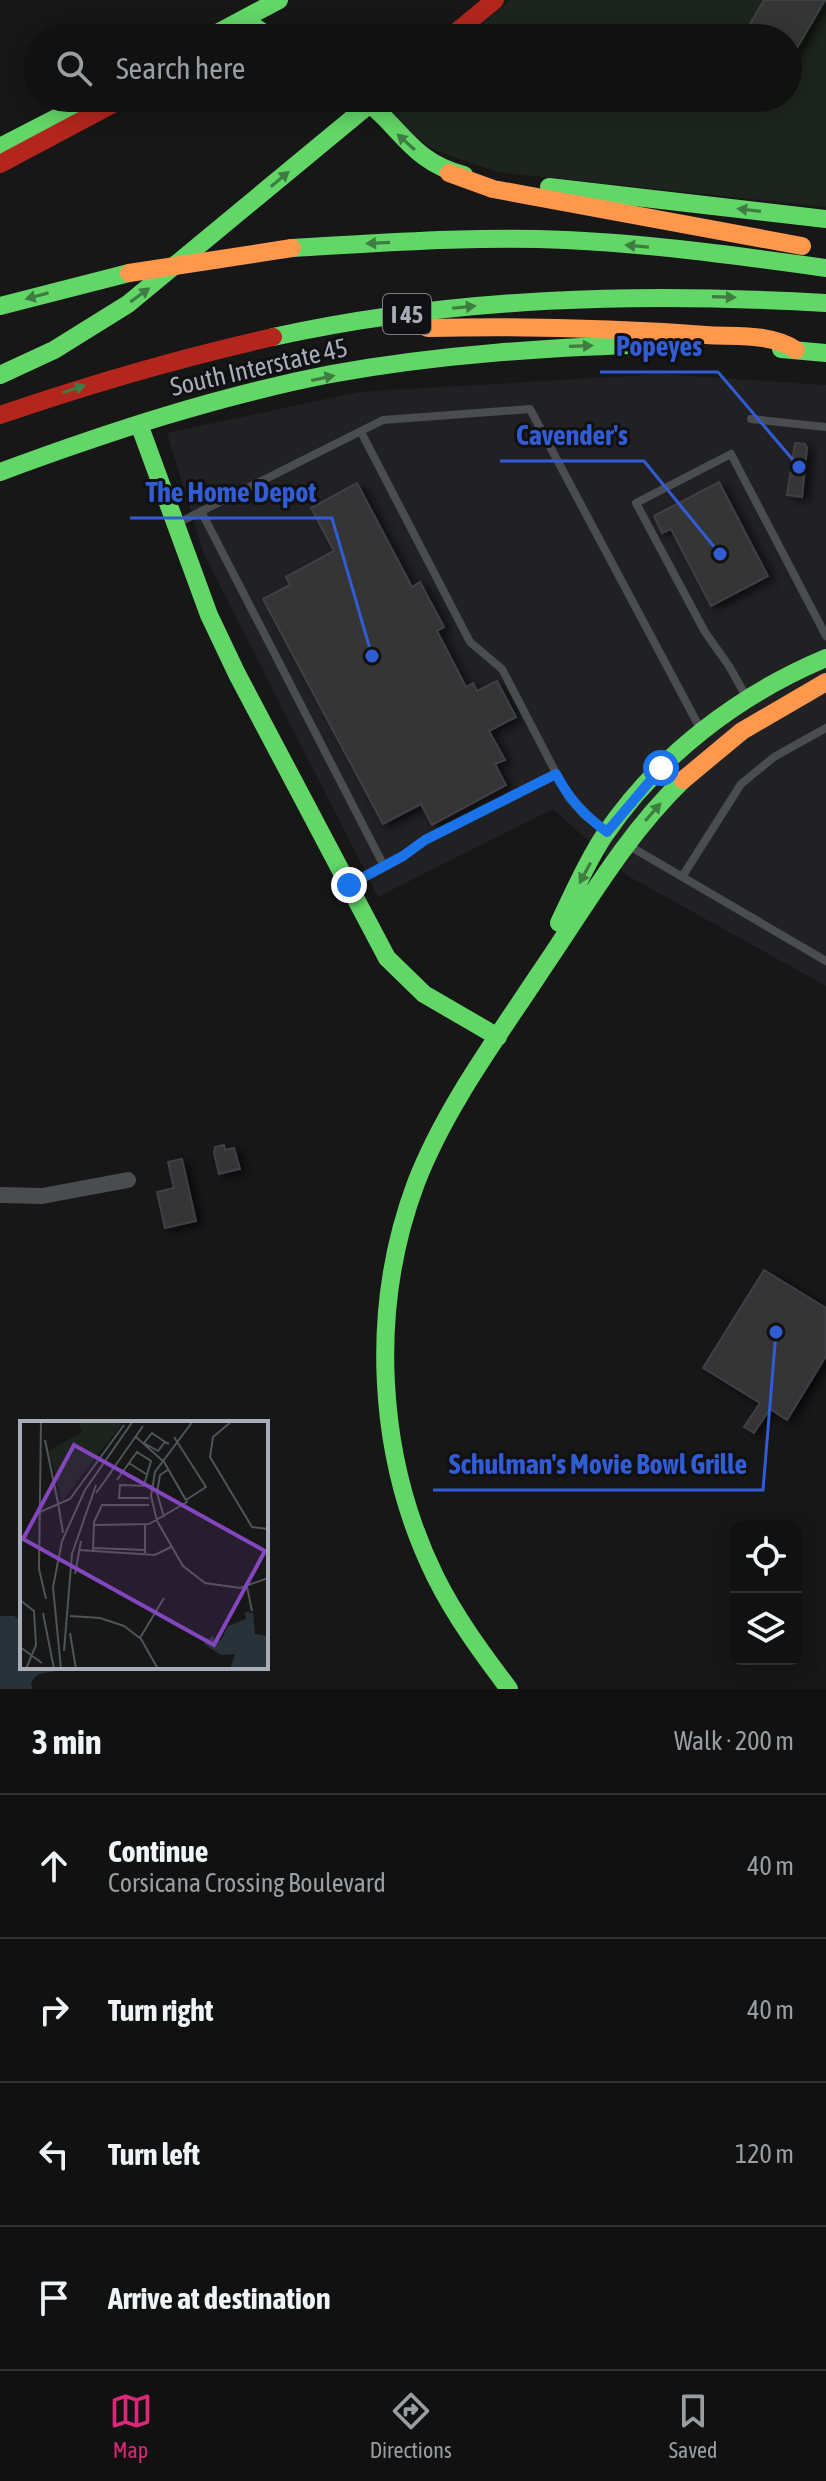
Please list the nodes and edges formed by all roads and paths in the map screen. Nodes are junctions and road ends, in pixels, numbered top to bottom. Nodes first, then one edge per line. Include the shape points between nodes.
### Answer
1 (279, 0) edge
2 (495, 0) edge
3 (243, 19) junction
4 (234, 24) edge
5 (250, 24) edge
6 (466, 24) edge
7 (68, 112) edge
8 (98, 112) edge
9 (356, 112) edge
10 (380, 112) edge
11 (0, 147) edge
12 (0, 164) edge
13 (449, 173) junction
14 (826, 219) edge
15 (826, 251) edge
16 (826, 268) edge
17 (826, 303) edge
18 (0, 306) edge
19 (396, 315) junction
20 (796, 350) junction
21 (826, 353) edge
22 (0, 375) edge
23 (0, 415) edge
24 (751, 419) dead end
25 (139, 424) junction
26 (826, 427) edge
27 (361, 432) junction
28 (0, 472) edge
29 (201, 511) junction
30 (175, 525) junction
31 (822, 619) edge
32 (826, 636) edge
33 (826, 658) edge
34 (826, 682) edge
35 (748, 700) junction
36 (826, 728) edge
37 (702, 732) junction
38 (556, 774) junction
39 (607, 832) junction
40 (626, 844) junction
41 (384, 866) junction
42 (682, 877) junction
43 (349, 885) junction
44 (826, 961) edge
45 (498, 1037) junction
46 (128, 1180) dead end
47 (0, 1195) edge
48 (509, 1689) edge

1 - 3 main road
2 - 6 main road
3 - 4 main road
3 - 5 main road
7 - 11 main road
8 - 12 main road
22 -> 9 main road via 54,350 140,295
13 -> 10 main road via 411,147
14 -> 13 main road
13 - 15 main road via 493,189
16 -> 18 main road, bridge via 565,240 430,241 292,248 129,273
19 -> 17 main road, I 45 via 618,297
19 - 20 main road via 428,328 625,328 783,341
23 -> 19 main road, I 45 via 172,360
20 - 21 main road, South Interstate 45
25 -> 20 main road, South Interstate 45 via 277,387 479,354 674,344
24 - 26 lane
25 - 28 main road, South Interstate 45
25 - 30 main road
27 - 29 lane
27 - 37 lane via 383,420 530,409
27 - 38 lane via 470,642 502,669
29 - 30 lane
29 - 41 lane
30 - 43 main road via 209,615
31 - 32 lane
31 - 35 lane via 731,454 636,503
33 - 35 main road
40 -> 34 main road via 715,750 771,710
35 - 37 main road
36 - 42 lane via 774,757 741,784
37 - 39 main road via 661,768
38 - 39 lane via 569,798
38 - 41 lane
39 - 40 street
39 -> 45 main road
40 - 42 lane
40 - 45 main road
41 - 43 lane
42 - 44 lane
43 - 45 main road via 403,980
45 - 48 main road via 417,1183 395,1253 384,1357 390,1437 416,1534 460,1622
46 - 47 street via 42,1196

